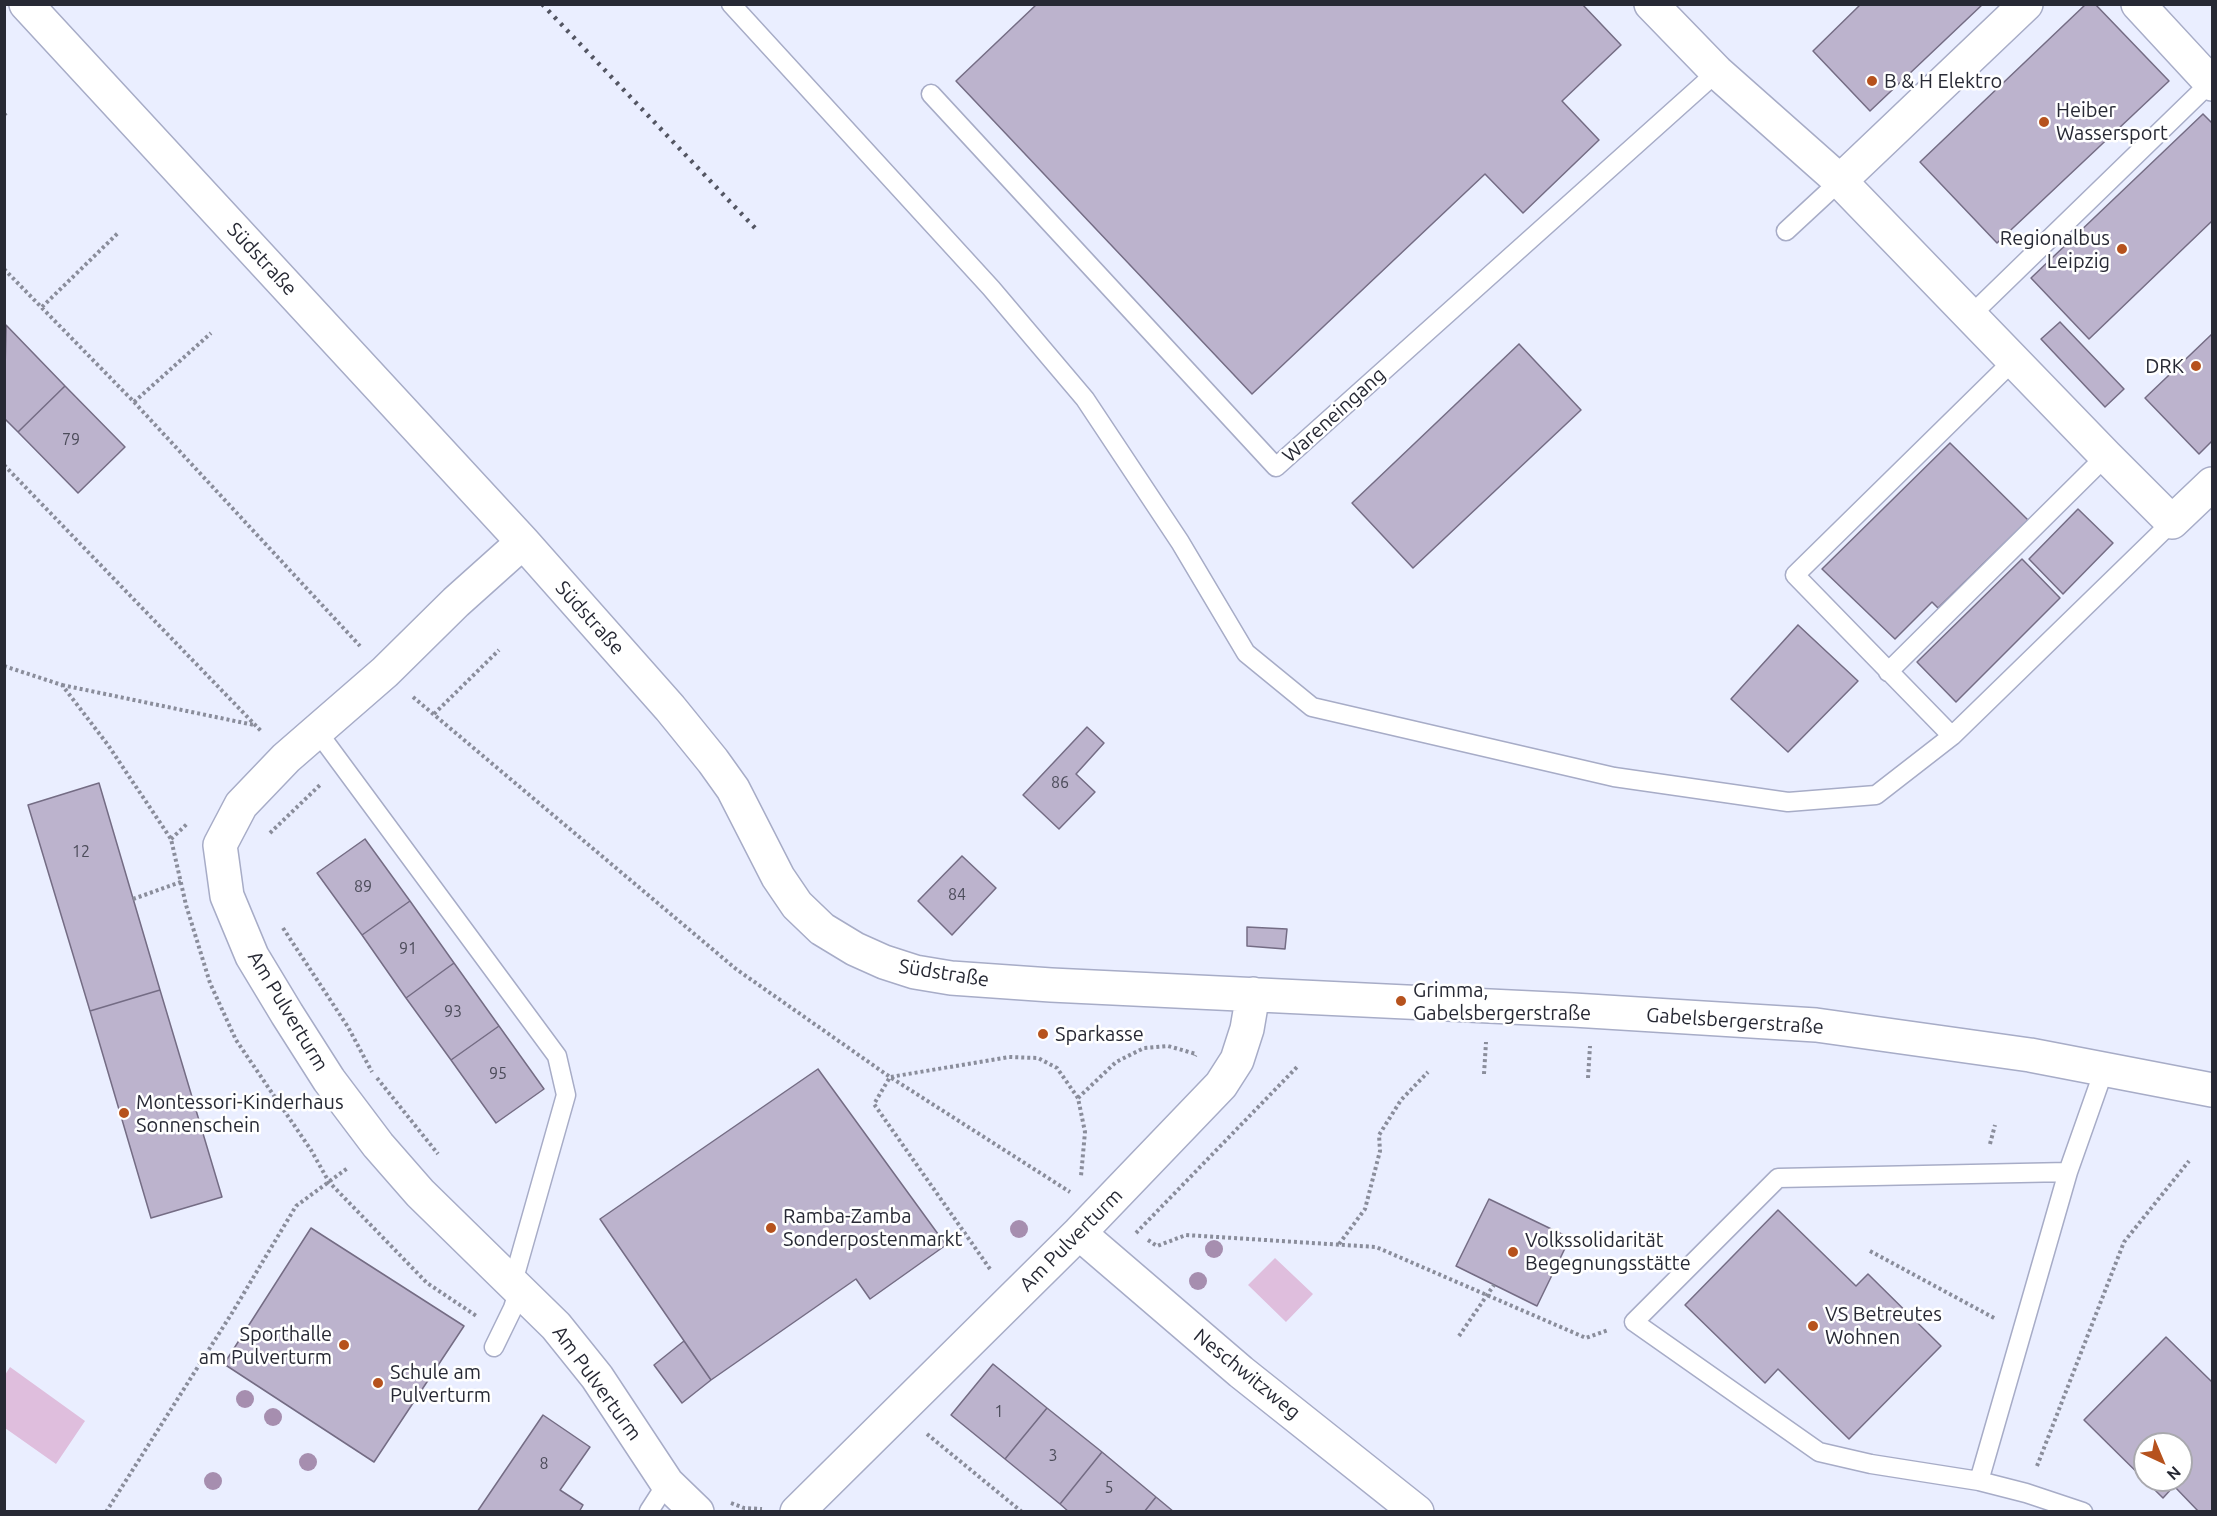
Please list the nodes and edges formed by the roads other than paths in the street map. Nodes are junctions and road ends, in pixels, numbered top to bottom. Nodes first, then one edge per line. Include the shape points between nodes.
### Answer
1 (26, 4) edge
2 (731, 4) edge
3 (1651, 4) edge
4 (2026, 4) edge
5 (2138, 4) edge
6 (1717, 72) junction
7 (2212, 83) edge
8 (931, 94) dead end
9 (1840, 181) junction
10 (1786, 231) dead end
11 (1970, 316) junction
12 (2014, 360) junction
13 (2106, 456) junction
14 (2212, 484) edge
15 (2172, 522) junction
16 (522, 542) junction
17 (1888, 672) junction
18 (317, 731) junction
19 (1952, 736) junction
20 (1253, 994) junction
21 (2104, 1070) junction
22 (2212, 1090) edge
23 (2068, 1172) junction
24 (1086, 1214) junction
25 (516, 1285) junction
26 (494, 1347) dead end
27 (1979, 1481) junction
28 (668, 1483) junction
29 (712, 1506) edge
30 (649, 1510) edge
31 (781, 1510) edge
32 (1417, 1512) edge
33 (2083, 1512) edge

1 - 16 street, Südstraße
2 - 19 lane via 991,288 1084,399 1180,542 1246,653 1312,706 1614,777 1788,802 1876,795
3 - 6 street
4 - 9 street
5 - 7 street
6 - 8 lane, Wareneingang via 1276,467
6 - 9 street
7 - 11 lane
9 - 10 lane
9 - 11 street
11 - 12 street
12 - 13 street
12 - 17 lane via 1795,574
13 - 15 street
13 - 17 lane
14 - 15 street
15 - 19 lane
16 - 18 street, Am Pulverturm
16 - 20 street, Südstraße via 713,761 733,789 778,877 797,905 822,929 846,944 915,972 951,978
17 - 19 lane
18 - 25 lane via 557,1056 566,1095
18 - 25 street, Am Pulverturm via 240,805 220,844 226,896 252,956 329,1080 420,1193
20 - 21 street, Gabelsbergerstraße via 1816,1025
20 - 24 street, Am Pulverturm via 1237,1060 1221,1085
21 - 22 street, Gabelsbergerstraße
21 - 23 lane
23 - 27 lane
23 - 27 lane via 1778,1178 1634,1322 1819,1452
24 - 31 street, Am Pulverturm via 899,1412
24 - 32 street, Neschwitzweg via 1241,1372
25 - 26 lane via 513,1308
25 - 28 street, Am Pulverturm via 597,1377
27 - 33 lane
28 - 29 street, Am Pulverturm
28 - 30 lane

